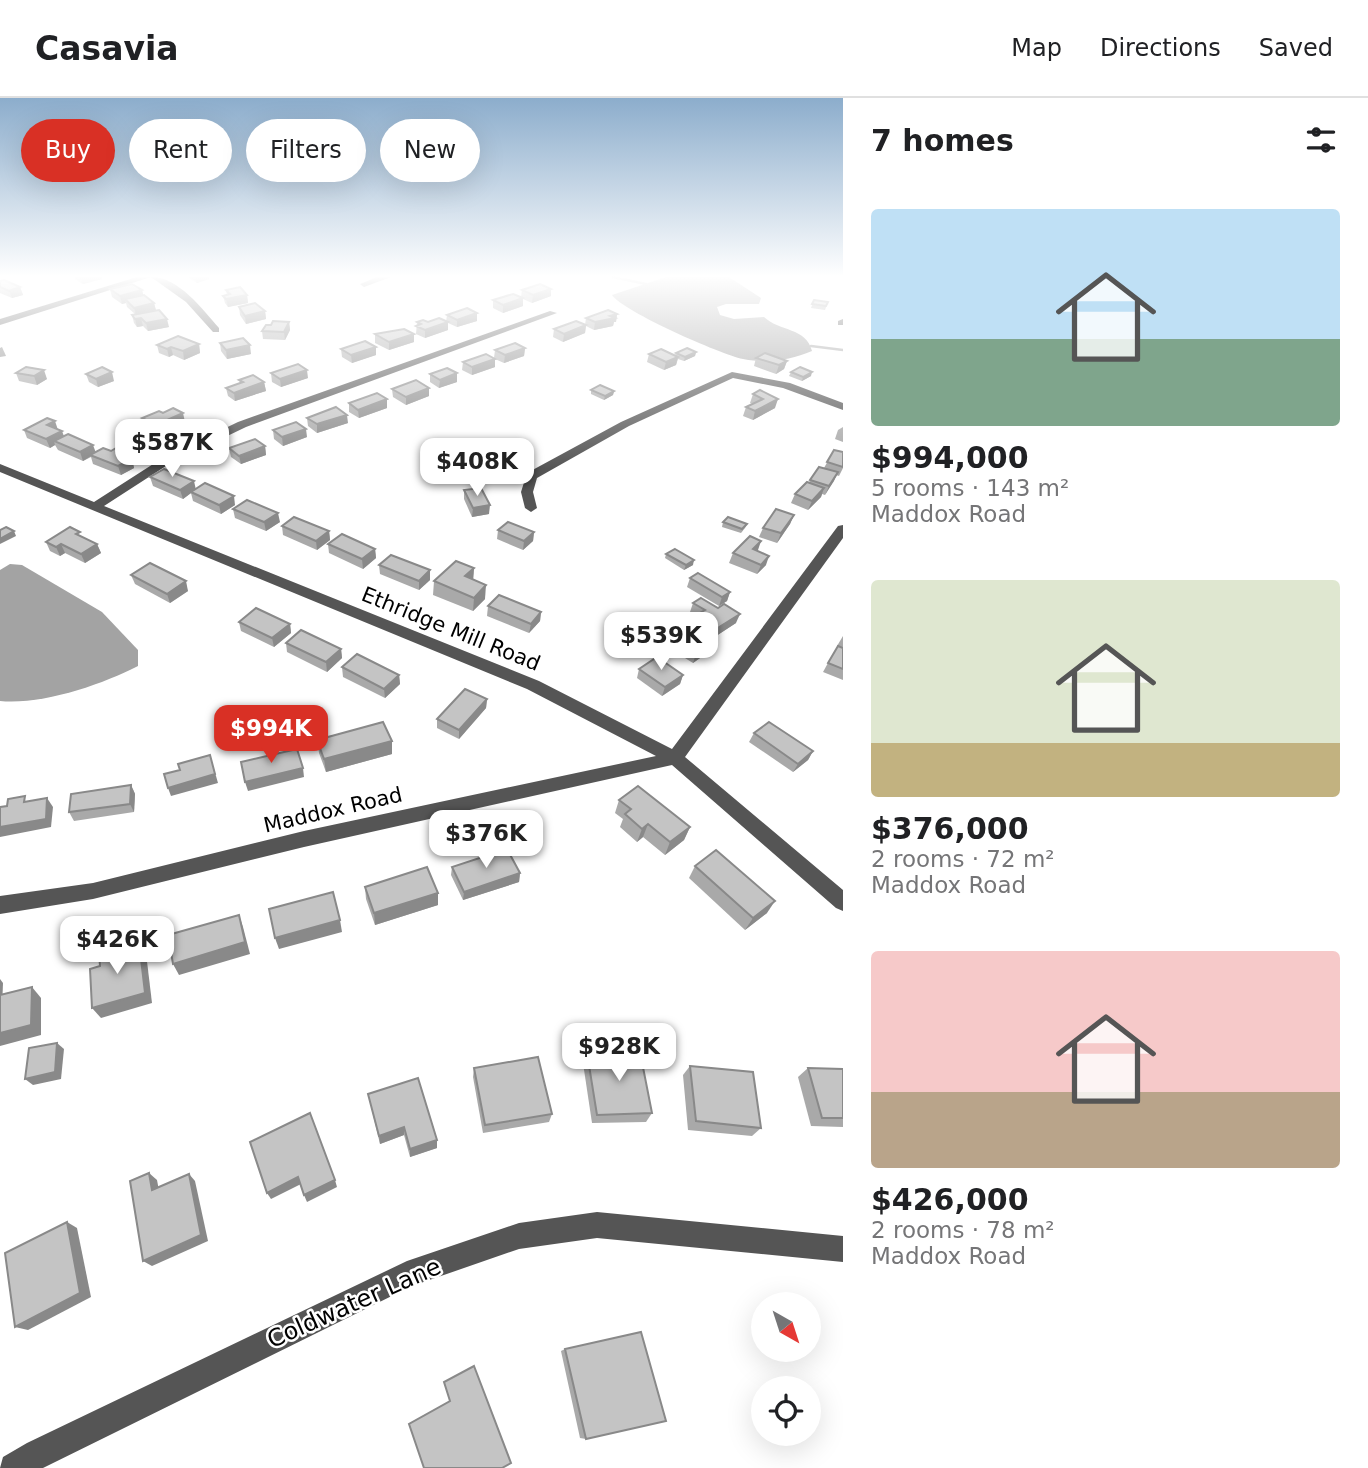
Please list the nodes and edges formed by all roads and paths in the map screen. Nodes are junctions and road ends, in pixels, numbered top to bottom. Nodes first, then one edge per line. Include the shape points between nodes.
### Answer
1 (473, 341) edge
2 (843, 407) edge
3 (0, 468) edge
4 (93, 507) junction
5 (531, 508) dead end
6 (843, 529) edge
7 (675, 758) junction
8 (843, 902) edge
9 (0, 905) edge
10 (843, 1249) edge
11 (14, 1468) edge

1 - 4 street via 276,410 196,445 125,483
2 - 5 street via 786,385 732,375 531,476 527,492
3 - 4 street, Ethridge Mill Road
4 - 7 street, Ethridge Mill Road via 533,685
6 - 7 street
7 - 8 street, Ethridge Mill Road
7 - 9 street, Maddox Road via 304,839 93,891
10 - 11 street, Coldwater Lane via 597,1225 519,1236 407,1275

